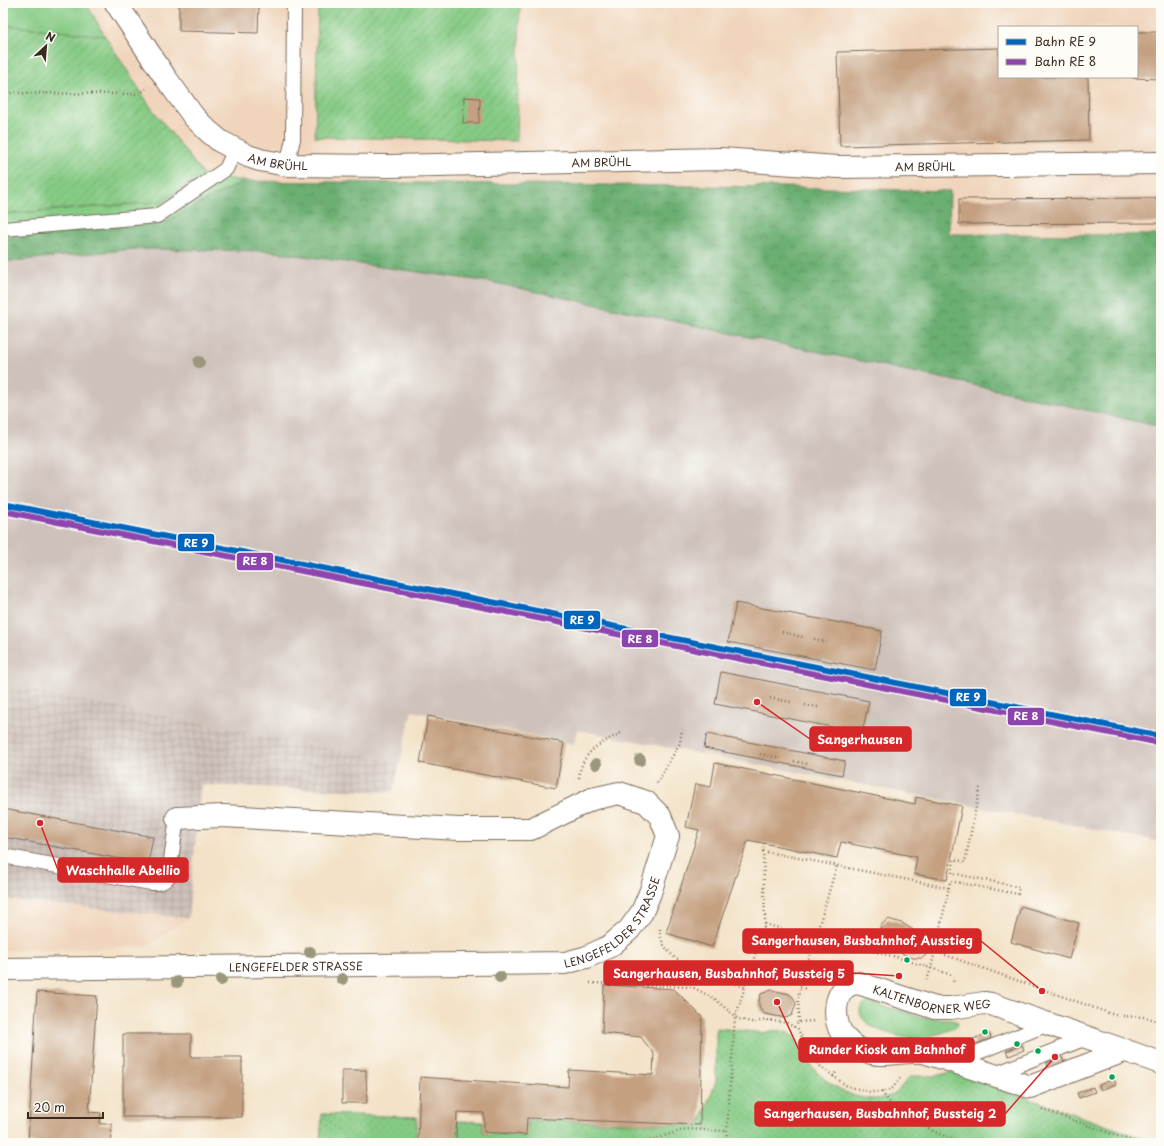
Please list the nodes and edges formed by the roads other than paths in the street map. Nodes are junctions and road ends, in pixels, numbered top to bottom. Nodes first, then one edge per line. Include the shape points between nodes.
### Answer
1 (116, 3) edge
2 (294, 3) edge
3 (235, 150) junction
4 (1161, 163) edge
5 (288, 165) junction
6 (3, 229) edge
7 (177, 818) joint
8 (3, 856) edge
9 (3, 969) edge
10 (1048, 1024) junction
11 (1086, 1038) junction
12 (1124, 1051) junction
13 (954, 1062) junction
14 (1161, 1063) edge
15 (993, 1075) junction

1 - 3 street, AM BRÜHL via 194,117 220,141
2 - 5 lane via 293,139
3 - 5 street, AM BRÜHL via 260,160
3 - 6 lane via 226,169 157,216
4 - 5 street, AM BRÜHL via 838,167 721,160 390,166
7 - 8 lane via 169,874 161,883
7 - 9 street, LENGEFELDER STRASSE via 223,816 459,829 531,828 592,799 619,793 646,802 660,816 668,836 650,893 642,912 629,930 616,942 596,954 565,963
10 - 11 street, KALTENBORNER WEG
10 - 13 lane
10 - 13 street, KALTENBORNER WEG via 984,1003 935,1008 858,983 847,986 840,993 837,1005 838,1026 854,1046 873,1054 924,1052
11 - 12 street, KALTENBORNER WEG
11 - 15 lane
12 - 14 street, KALTENBORNER WEG
12 - 15 street, KALTENBORNER WEG via 1030,1087
13 - 15 street, KALTENBORNER WEG

